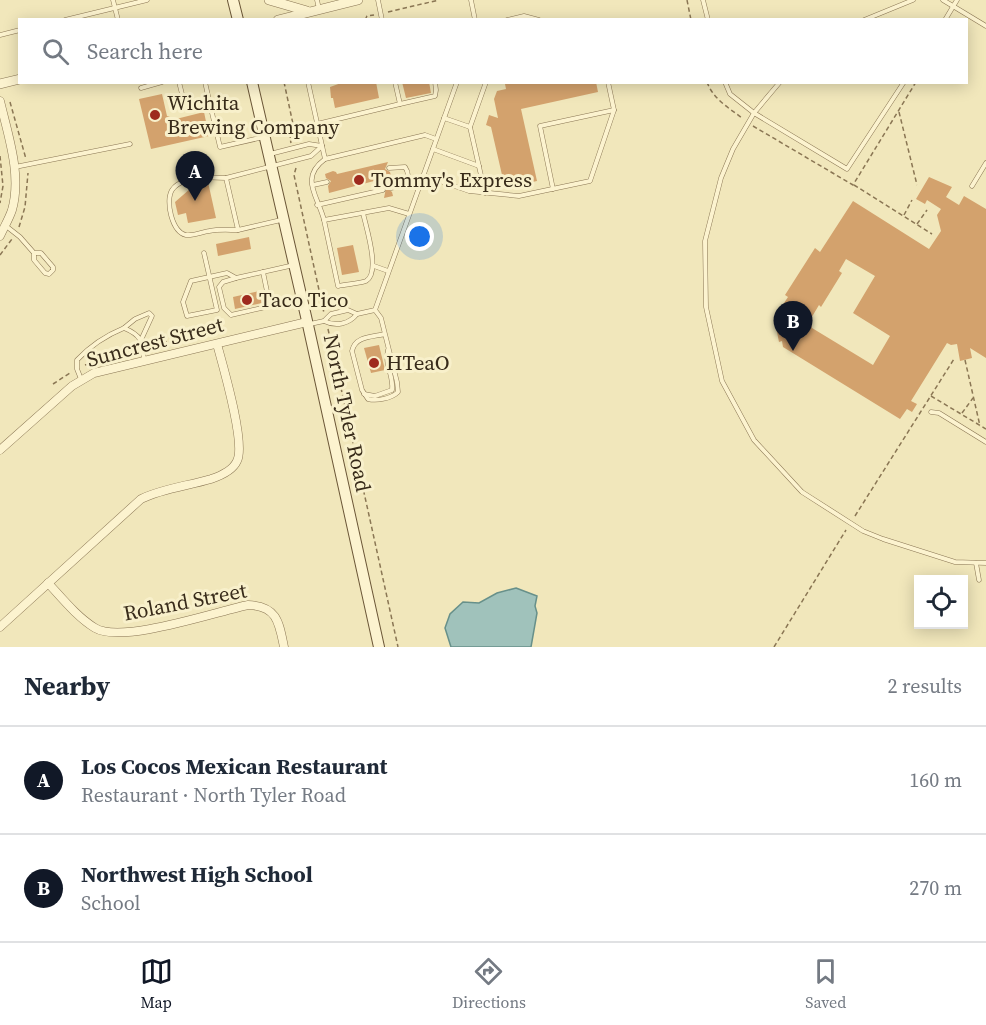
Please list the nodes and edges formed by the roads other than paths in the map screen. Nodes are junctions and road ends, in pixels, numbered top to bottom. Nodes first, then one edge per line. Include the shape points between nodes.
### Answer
1 (113, 0) edge
2 (147, 0) edge
3 (233, 0) edge
4 (269, 0) edge
5 (358, 0) edge
6 (378, 0) edge
7 (471, 0) edge
8 (703, 0) edge
9 (913, 0) edge
10 (943, 0) edge
11 (957, 0) edge
12 (953, 6) junction
13 (315, 7) edge
14 (115, 8) junction
15 (73, 18) edge
16 (118, 18) edge
17 (238, 18) edge
18 (284, 18) edge
19 (382, 18) edge
20 (475, 18) edge
21 (516, 18) edge
22 (532, 18) edge
23 (708, 18) edge
24 (869, 18) edge
25 (946, 18) edge
26 (986, 26) edge
27 (18, 30) edge
28 (0, 35) edge
29 (18, 80) edge
30 (0, 84) edge
31 (155, 84) edge
32 (180, 84) edge
33 (205, 84) edge
34 (252, 84) edge
35 (308, 84) edge
36 (395, 84) edge
37 (435, 84) edge
38 (456, 84) edge
39 (485, 84) edge
40 (608, 84) edge
41 (726, 84) edge
42 (778, 84) edge
43 (903, 84) edge
44 (141, 88) dead end
45 (209, 100) junction
46 (0, 101) edge
47 (400, 104) junction
48 (614, 110) junction
49 (754, 113) junction
50 (444, 118) junction
51 (317, 124) junction
52 (470, 127) junction
53 (264, 137) junction
54 (436, 139) junction
55 (130, 144) dead end
56 (322, 146) junction
57 (433, 149) junction
58 (268, 155) junction
59 (325, 159) junction
60 (986, 164) edge
61 (479, 166) junction
62 (271, 167) junction
63 (14, 168) junction
64 (389, 168) dead end
65 (423, 176) junction
66 (226, 178) junction
67 (327, 182) dead end
68 (313, 186) junction
69 (972, 186) dead end
70 (391, 188) dead end
71 (554, 189) junction
72 (383, 190) dead end
73 (485, 194) junction
74 (317, 205) junction
75 (363, 213) junction
76 (409, 214) junction
77 (284, 219) junction
78 (324, 220) junction
79 (5, 226) junction
80 (238, 230) junction
81 (0, 236) edge
82 (34, 253) junction
83 (204, 253) dead end
84 (294, 265) junction
85 (374, 266) junction
86 (388, 271) junction
87 (263, 272) junction
88 (210, 278) junction
89 (237, 278) junction
90 (375, 310) junction
91 (357, 314) junction
92 (325, 321) junction
93 (308, 323) junction
94 (124, 328) junction
95 (385, 334) junction
96 (141, 340) junction
97 (218, 344) junction
98 (144, 360) junction
99 (81, 380) junction
100 (931, 412) dead end
101 (986, 442) edge
102 (0, 450) edge
103 (976, 563) junction
104 (986, 563) edge
105 (979, 580) dead end
106 (48, 583) junction
107 (0, 627) edge
108 (284, 647) edge
109 (378, 647) edge

1 - 14 lane
2 - 14 lane
3 - 17 main road
4 - 13 street
5 - 13 street
6 - 19 lane
7 - 20 lane
8 - 23 lane
9 - 24 lane
10 - 12 lane
11 - 12 lane
12 - 25 lane
12 - 26 lane
13 - 18 street
14 - 15 lane
14 - 16 lane
21 - 22 lane
27 - 28 lane
29 - 30 street
31 - 44 lane
32 - 45 lane via 185,106
33 - 45 lane
34 - 53 main road, North Tyler Road
35 - 51 lane
36 - 47 lane
37 - 47 lane via 435,96
38 - 50 lane
39 - 52 lane
40 - 48 lane
41 - 49 lane via 730,94
42 - 49 lane
43 - 49 lane via 847,169
45 - 53 lane via 220,147
46 - 63 street
47 - 51 lane
48 - 71 lane via 590,181
48 - 71 lane via 540,126
49 - 103 lane via 721,178 705,241 706,307 722,381 754,440 802,492 863,531 955,562
50 - 52 lane
50 - 54 lane
51 - 56 lane
52 - 61 lane
53 - 58 main road, North Tyler Road
54 - 57 lane
54 - 59 lane via 425,135
55 - 63 lane
56 - 58 lane via 309,144
56 - 59 lane
56 - 62 lane via 311,156
57 - 61 lane
57 - 65 lane
58 - 62 main road, North Tyler Road
59 - 68 lane via 315,166
60 - 69 lane
61 - 73 lane
62 - 66 lane
62 - 77 main road, North Tyler Road
63 - 79 street via 15,193
64 - 70 lane via 405,167 408,172 404,183
65 - 73 lane
65 - 76 lane
66 - 80 lane
66 - 80 lane via 182,182 172,190 169,200 174,225 188,236 212,230
67 - 68 lane
68 - 74 lane
71 - 73 lane via 519,196
72 - 74 lane
74 - 78 lane
75 - 76 lane via 389,208
75 - 78 lane
75 - 85 lane
76 - 86 lane
77 - 80 lane
77 - 84 main road, North Tyler Road
78 - 85 lane via 338,286 367,280
79 - 81 street
79 - 82 lane
82 - 82 lane via 41,253 53,267 49,274 34,260
83 - 88 lane
84 - 87 lane
84 - 93 main road, North Tyler Road
85 - 86 lane
86 - 90 lane
87 - 89 lane
87 - 89 lane via 270,306 231,315 224,308 219,287
88 - 88 lane via 191,281 183,302 187,316 217,310
88 - 89 lane via 227,273
90 - 91 lane
90 - 95 lane
91 - 92 lane via 348,310 331,314
91 - 92 lane via 351,321 332,325
92 - 93 lane
93 - 97 street, Suncrest Street
93 - 109 main road, North Tyler Road
94 - 96 lane
94 - 96 lane via 149,313 152,316
94 - 99 lane via 77,360
95 - 95 lane via 359,339 353,346 363,394 368,399 398,392
96 - 98 lane
97 - 98 street, Suncrest Street
97 - 106 street via 237,426 237,463 213,478 141,499
98 - 99 street, Suncrest Street
99 - 102 street, Suncrest Street
100 - 101 lane
103 - 104 lane
103 - 105 lane
106 - 107 street
106 - 108 street, Roland Street via 95,628 120,634 262,605 274,614

